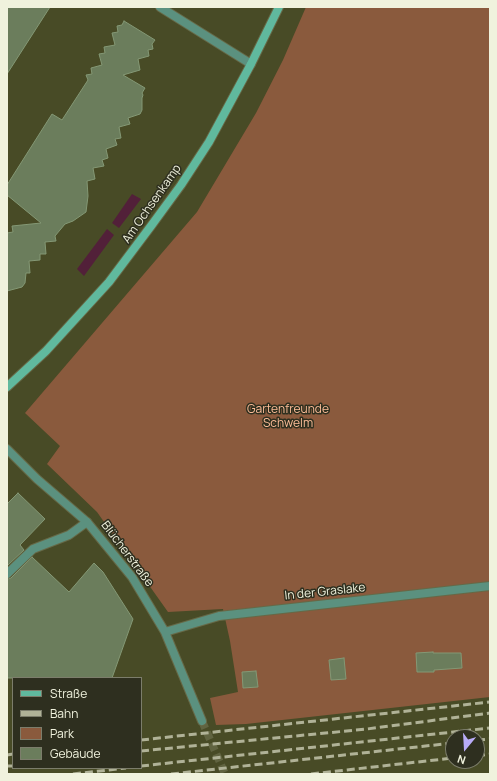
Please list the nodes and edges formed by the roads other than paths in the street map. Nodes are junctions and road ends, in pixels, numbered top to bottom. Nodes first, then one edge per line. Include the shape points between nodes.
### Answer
1 (160, 7) edge
2 (279, 7) edge
3 (251, 64) junction
4 (7, 387) edge
5 (7, 449) edge
6 (88, 522) junction
7 (7, 574) edge
8 (490, 586) edge
9 (165, 632) junction
10 (202, 721) tunnel mouth

1 - 3 street
2 - 3 main road, Am Ochsenkamp
3 - 4 main road, Am Ochsenkamp via 209,142 131,255 46,351
5 - 6 street, Blücherstraße via 37,479
6 - 7 street via 69,535 33,549
6 - 9 street, Blücherstraße via 132,577
8 - 9 street, In der Graslake via 219,616
9 - 10 street, Blücherstraße

